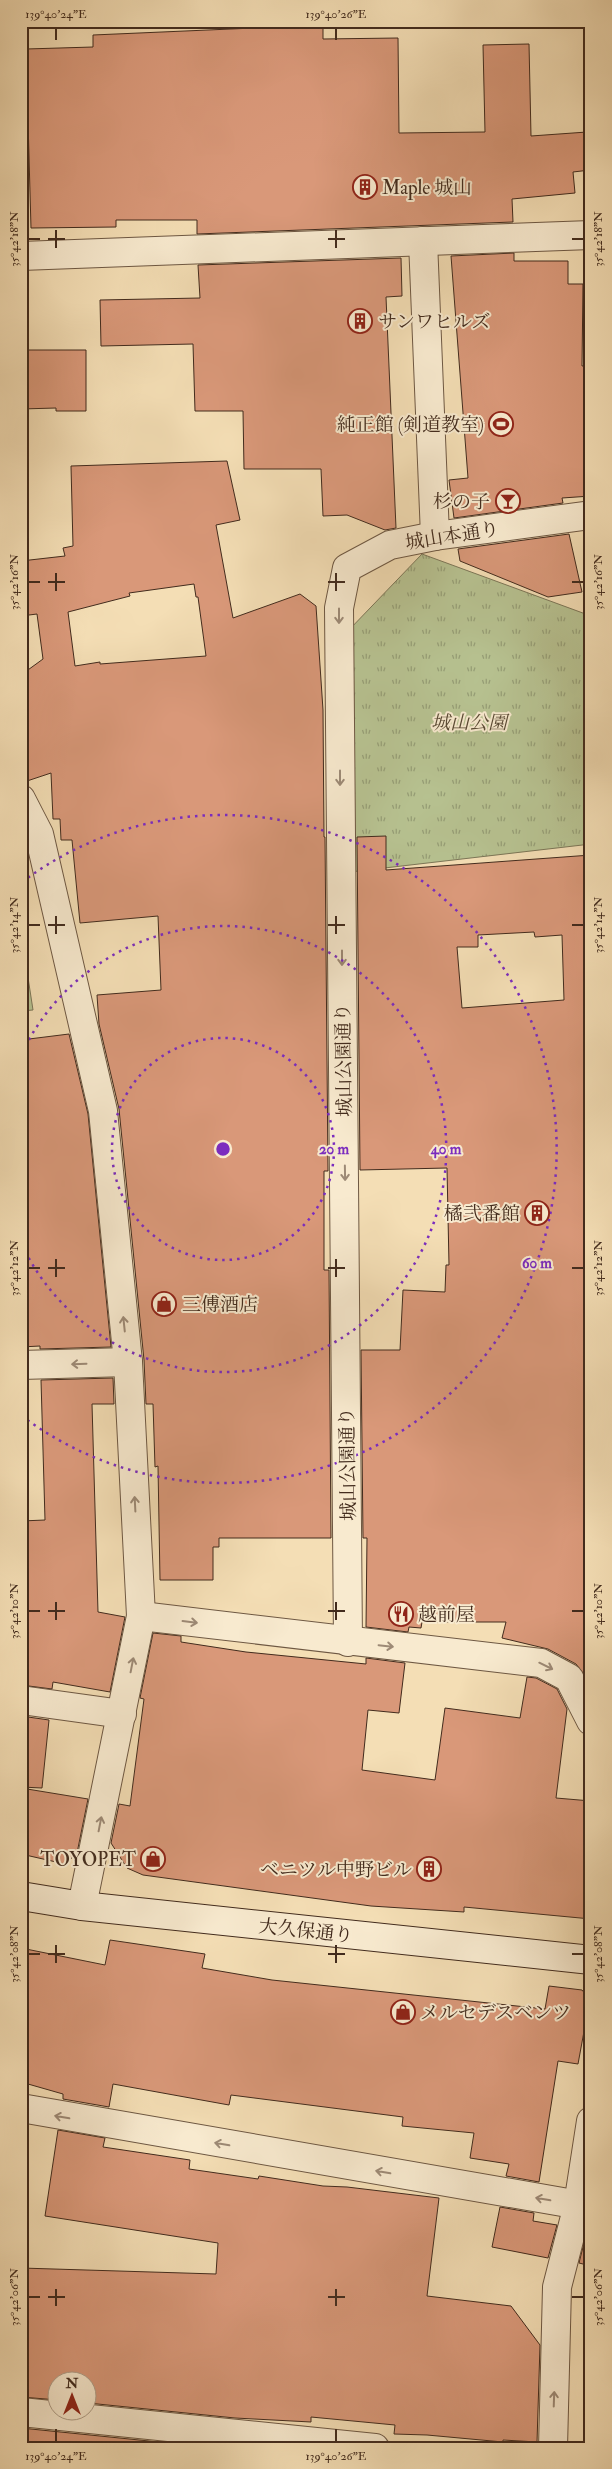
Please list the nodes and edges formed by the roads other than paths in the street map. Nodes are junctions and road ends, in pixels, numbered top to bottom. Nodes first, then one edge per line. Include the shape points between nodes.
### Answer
1 (591, 235) edge
2 (424, 241) junction
3 (21, 256) edge
4 (591, 515) edge
5 (434, 536) junction
6 (347, 568) joint
7 (21, 799) edge
8 (128, 1362) junction
9 (21, 1365) edge
10 (141, 1616) junction
11 (348, 1642) junction
12 (21, 1700) edge
13 (122, 1714) junction
14 (591, 1720) edge
15 (21, 1896) edge
16 (82, 1906) junction
17 (591, 1960) edge
18 (21, 2108) edge
19 (591, 2121) edge
20 (584, 2206) edge
21 (21, 2412) edge
22 (374, 2448) edge
23 (553, 2448) edge

1 - 2 street
2 - 3 street
2 - 5 street
4 - 5 street, 城山本通り
5 - 6 street, 城山本通り via 390,545
6 -> 11 street, 城山公園通り via 339,618
8 -> 7 street via 103,1111 39,834
8 -> 9 street
10 -> 8 street
10 -> 11 street
13 -> 10 street
11 -> 14 street via 541,1663 568,1678
12 - 13 street
16 -> 13 street
15 - 16 street, 大久保通り
16 - 17 street, 大久保通り
20 -> 18 street
19 - 20 street
23 -> 20 street via 557,2287
21 - 22 street

